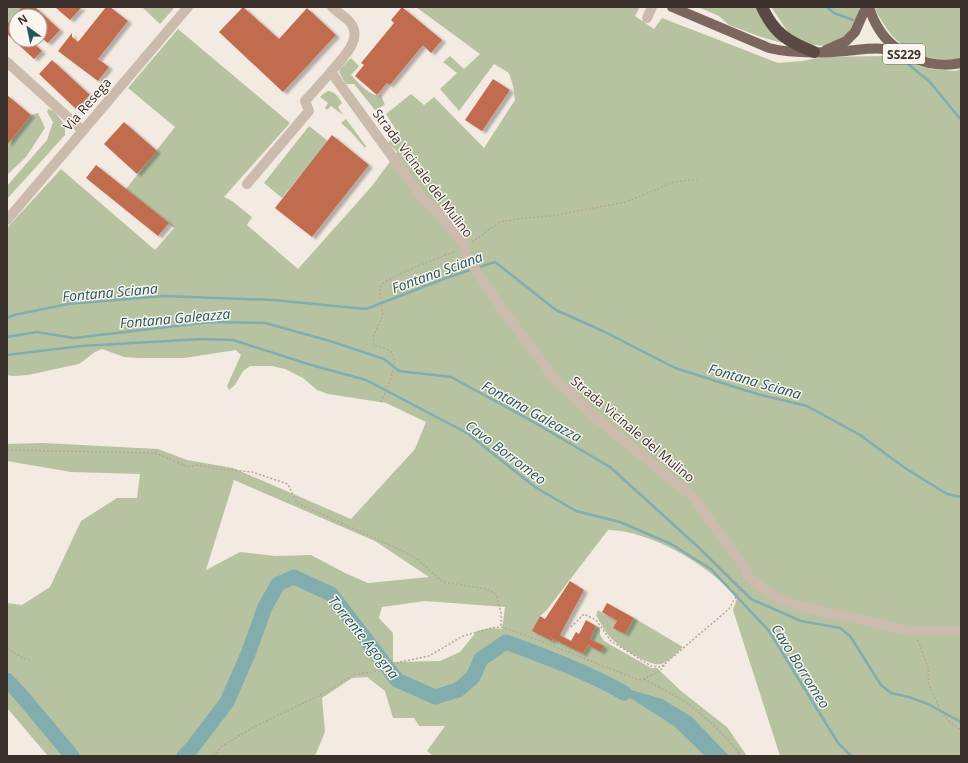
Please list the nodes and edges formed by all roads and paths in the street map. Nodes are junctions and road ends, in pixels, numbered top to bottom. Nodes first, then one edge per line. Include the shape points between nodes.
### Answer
1 (188, 7) edge
2 (332, 7) edge
3 (652, 7) edge
4 (672, 7) edge
5 (762, 7) edge
6 (866, 7) edge
7 (869, 7) edge
8 (647, 18) dead end
9 (818, 52) junction
10 (903, 53) junction
11 (7, 62) edge
12 (961, 63) edge
13 (331, 72) junction
14 (82, 130) junction
15 (697, 179) dead end
16 (248, 184) dead end
17 (7, 220) edge
18 (463, 248) junction
19 (381, 402) dead end
20 (7, 450) edge
21 (742, 585) dead end
22 (571, 626) dead end
23 (501, 627) junction
24 (911, 630) junction
25 (961, 631) edge
26 (7, 649) edge
27 (31, 661) dead end
28 (666, 663) junction
29 (644, 679) junction
30 (961, 730) edge
31 (213, 756) edge
32 (741, 756) edge

1 - 14 street, Via Resega
2 - 13 street via 349,22 355,37 353,45
3 - 8 street
4 - 9 main road via 769,48
5 - 9 highway via 784,38 798,46
6 - 9 main road via 855,32 846,41
7 - 10 main road, SS229 via 887,40
9 - 10 main road via 873,48
10 - 12 main road, SS229 via 926,63 950,66
11 - 14 street
13 - 16 street via 305,101 309,112
13 - 18 street, Strada Vicinale del Mulino via 423,199 463,243
14 - 17 street, Via Resega
15 - 18 path via 674,182 626,202 551,216 500,222
18 - 19 path via 382,284 380,288 383,315 373,337 374,345 391,352 394,366
18 - 24 street, Strada Vicinale del Mulino via 500,306 554,378 596,418 692,496 744,568 746,575 766,591 799,606
20 - 23 path via 156,453 188,467 197,465 252,472 288,484 297,503 416,558 443,582 486,589 496,594
21 - 28 path via 729,609
22 - 28 path via 584,614 596,620 611,641 651,666 662,667
23 - 29 path via 639,680
23 - 31 path via 463,636 429,656 400,662 373,672 355,674 324,693 252,728 222,746
24 - 25 street, Strada Vicinale del Mulino
24 - 30 path via 924,655 929,685 942,714
26 - 27 path
28 - 29 path via 660,671
29 - 32 path via 690,705 712,723

